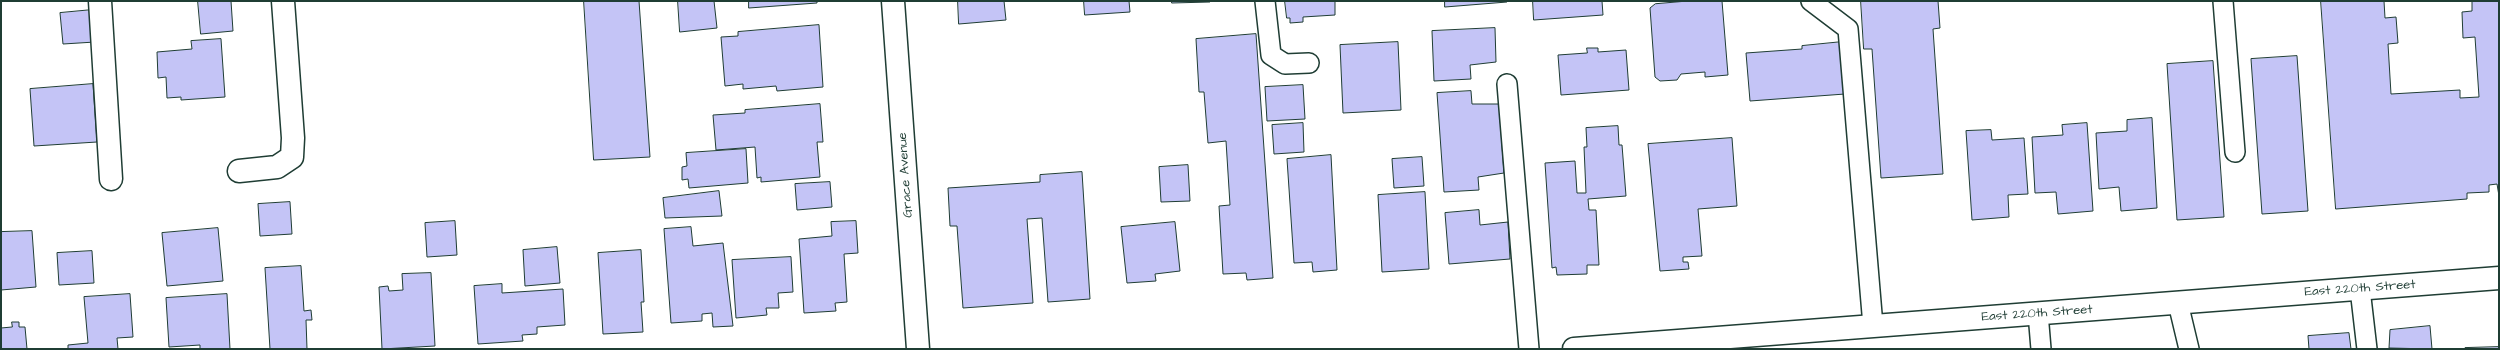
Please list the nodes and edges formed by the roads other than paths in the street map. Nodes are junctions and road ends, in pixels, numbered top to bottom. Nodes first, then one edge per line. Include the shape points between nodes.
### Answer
1 (100, 1) edge
2 (283, 1) edge
3 (893, 1) edge
4 (1265, 1) edge
5 (1811, 1) edge
6 (2222, 1) edge
7 (1309, 63) dead end
8 (1507, 84) dead end
9 (2235, 152) dead end
10 (239, 171) dead end
11 (111, 179) dead end
12 (2499, 278) edge
13 (2360, 289) junction
14 (2178, 303) junction
15 (2038, 313) junction
16 (1873, 326) junction
17 (1638, 347) edge
18 (918, 349) edge
19 (1529, 349) edge
20 (1574, 349) edge
21 (2041, 349) edge
22 (2189, 349) edge
23 (2366, 349) edge

1 - 11 street
2 - 10 street via 293,138 292,156 277,167
3 - 18 street, Grace Avenue
4 - 7 lane via 1271,56 1285,64
5 - 16 lane via 1848,28
6 - 9 lane
8 - 19 lane
12 - 13 street, East 220th Street
13 - 14 street, East 220th Street
13 - 23 lane
14 - 15 street, East 220th Street
14 - 22 lane
15 - 16 street, East 220th Street
15 - 21 lane
16 - 17 street, East 220th Street
17 - 20 street, East 220th Street

